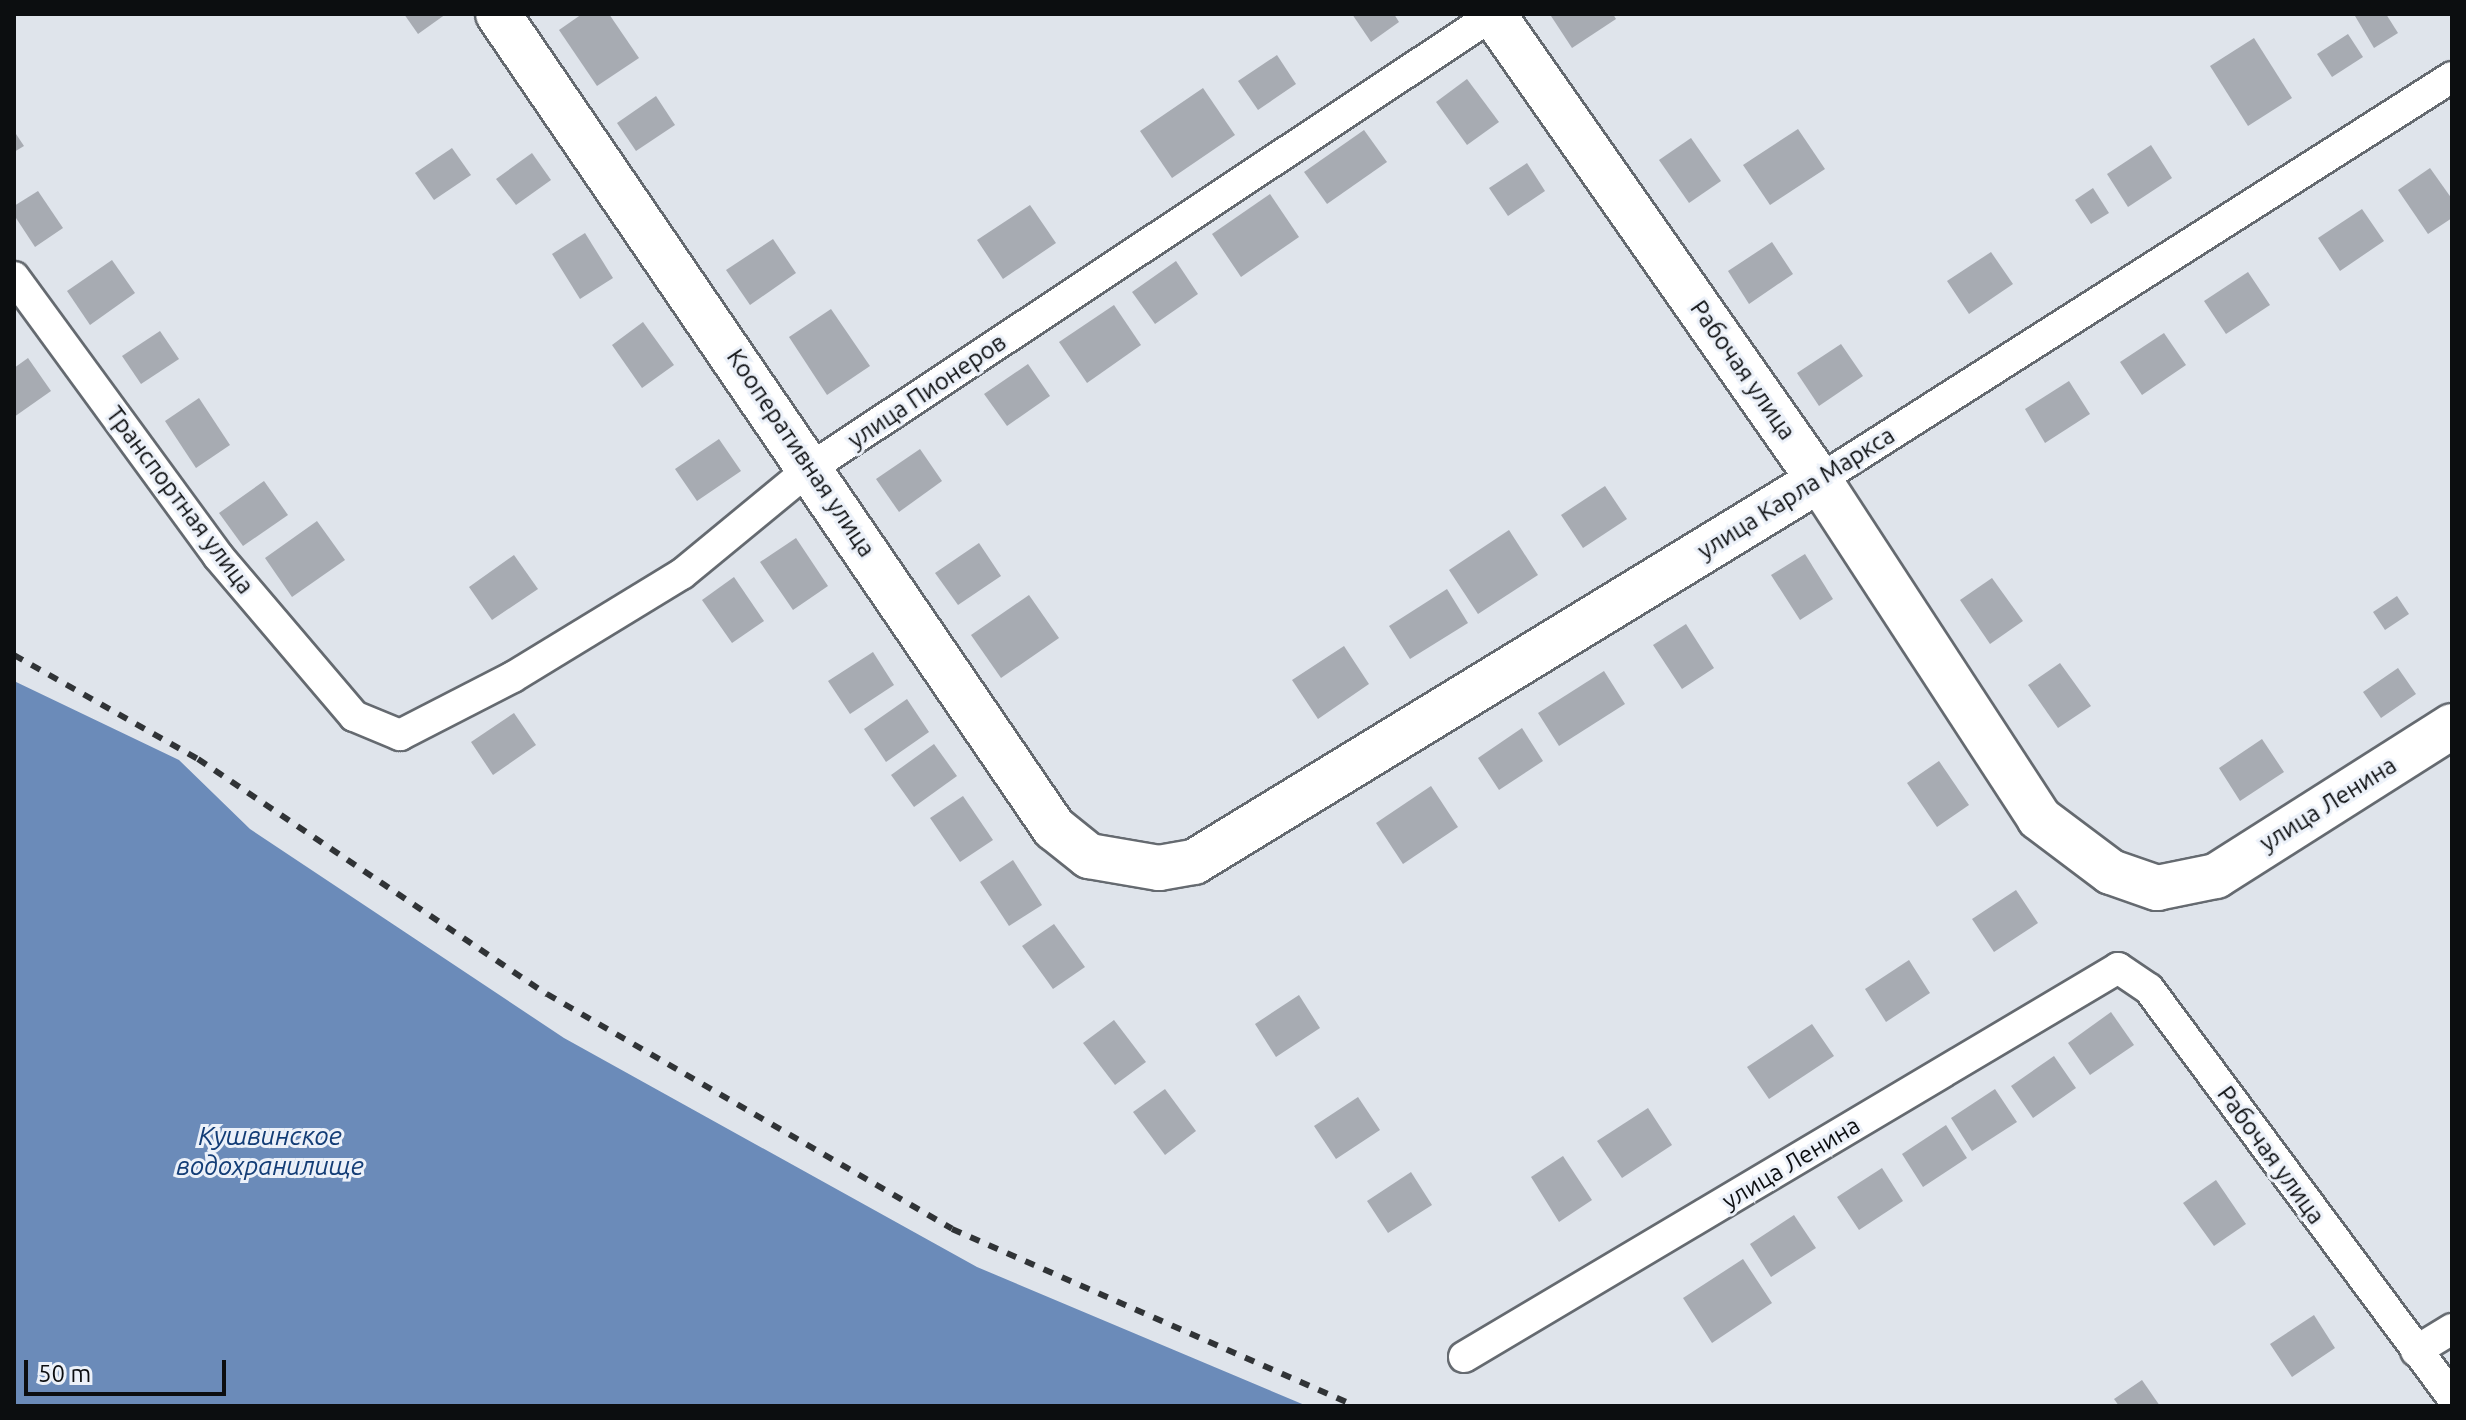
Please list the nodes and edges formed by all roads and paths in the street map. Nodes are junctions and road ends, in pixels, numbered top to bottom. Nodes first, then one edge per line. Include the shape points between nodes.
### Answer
1 (498, 14) edge
2 (1494, 14) edge
3 (2452, 77) edge
4 (14, 277) edge
5 (812, 467) junction
6 (1819, 480) junction
7 (354, 716) joint
8 (2452, 726) edge
9 (1124, 866) joint
10 (2111, 872) joint
11 (2118, 968) joint
12 (2452, 1329) edge
13 (2416, 1351) junction
14 (1464, 1357) dead end
15 (2452, 1397) edge

1 - 5 main road, Кооперативная улица
2 - 5 street, улица Пионеров
2 - 6 main road, Рабочая улица
3 - 6 street, улица Карла Маркса
4 - 7 street, Транспортная улица via 218,556
5 - 7 street, улица Пионеров via 682,574 513,677 400,735
5 - 9 main road, Кооперативная улица via 1054,828 1089,856
6 - 9 main road, улица Карла Маркса via 1267,822 1194,862
6 - 10 main road, Рабочая улица via 2039,818
8 - 10 main road, улица Ленина via 2216,876 2157,888
11 - 13 street, Рабочая улица via 2149,989
11 - 14 street, улица Ленина
12 - 13 street
13 - 15 street, Рабочая улица

